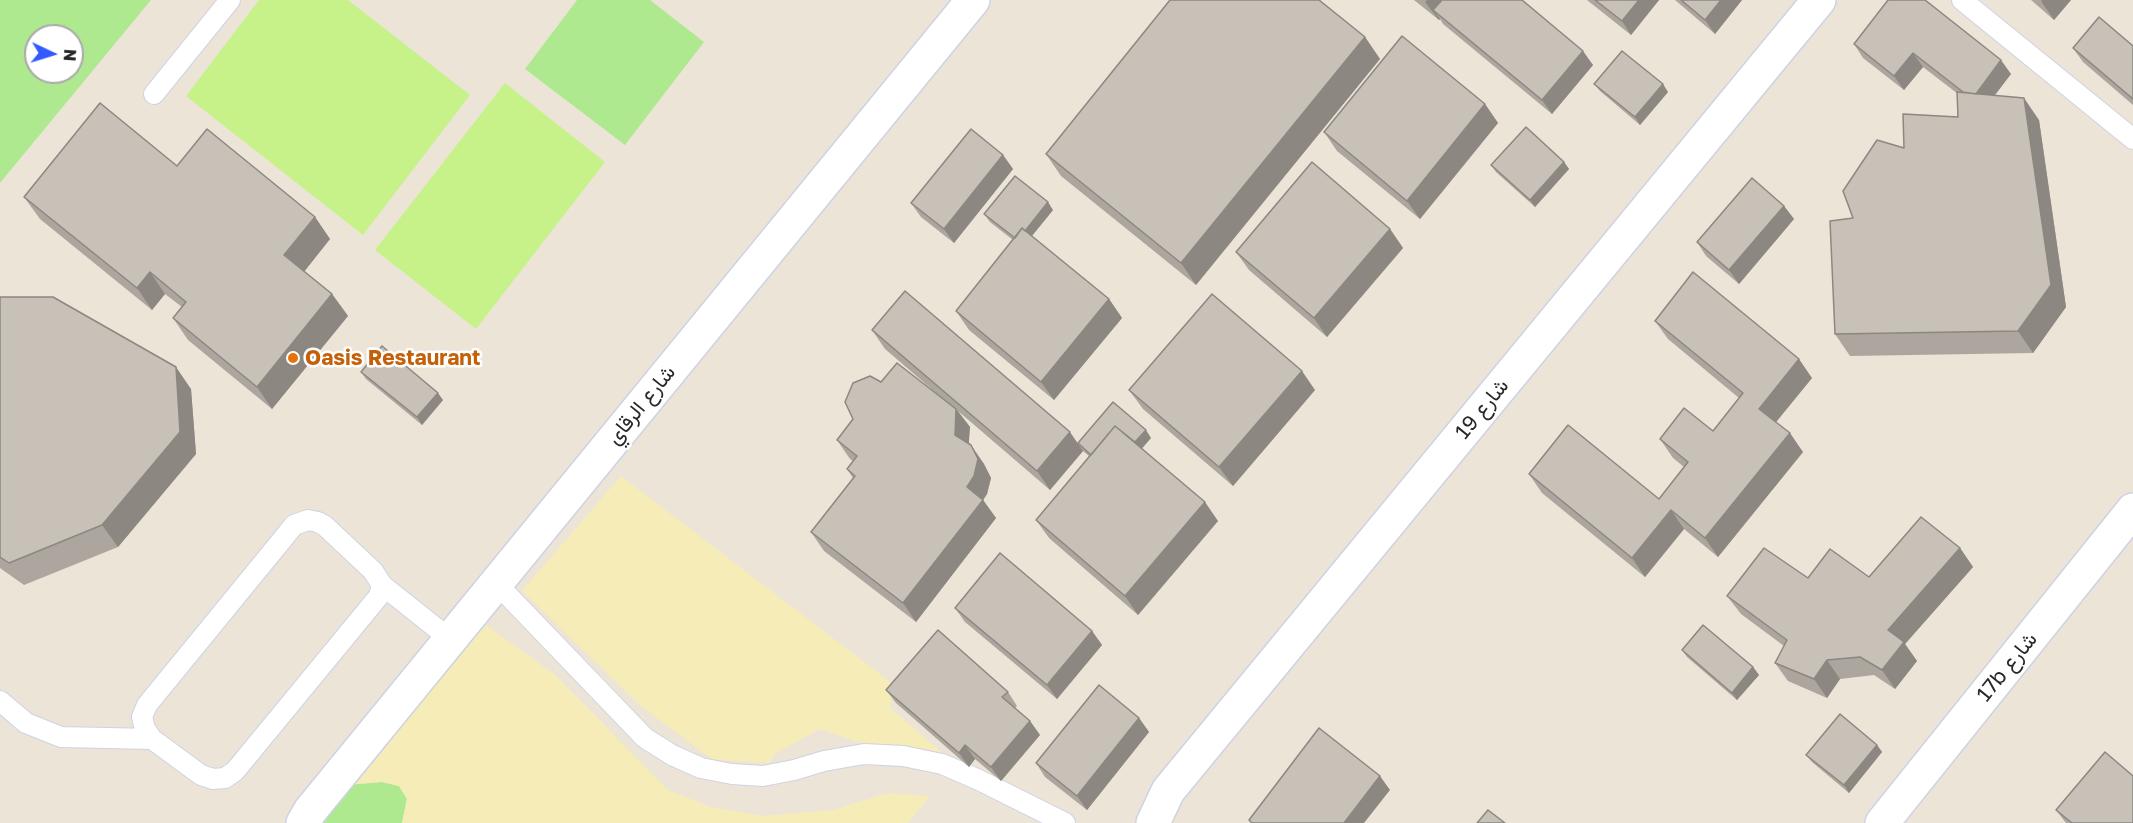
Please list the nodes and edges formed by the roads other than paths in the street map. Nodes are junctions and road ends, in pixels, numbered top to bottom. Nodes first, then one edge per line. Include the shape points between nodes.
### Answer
1 (230, 0) edge
2 (973, 0) edge
3 (1819, 0) edge
4 (1962, 0) edge
5 (154, 94) dead end
6 (2133, 139) edge
7 (2133, 510) edge
8 (496, 583) junction
9 (382, 585) junction
10 (450, 639) junction
11 (0, 701) edge
12 (152, 739) junction
13 (300, 819) edge
14 (1065, 823) edge
15 (1152, 823) edge
16 (1882, 823) edge

1 - 5 lane
2 - 8 street, شارع الرقاي
3 - 15 street, شارع 19 via 1168,790
4 - 6 lane
7 - 16 street, 17b شارع
8 - 10 street, شارع الرقاي
8 - 14 lane via 645,738 701,768 763,776 864,754 903,756 942,764
9 - 10 lane
9 - 12 lane via 374,603 235,771 225,778 201,775
9 - 12 lane via 373,571 325,526 308,520 294,525 147,705 142,717
10 - 13 street, شارع الرقاي
11 - 12 lane via 26,723 61,737

